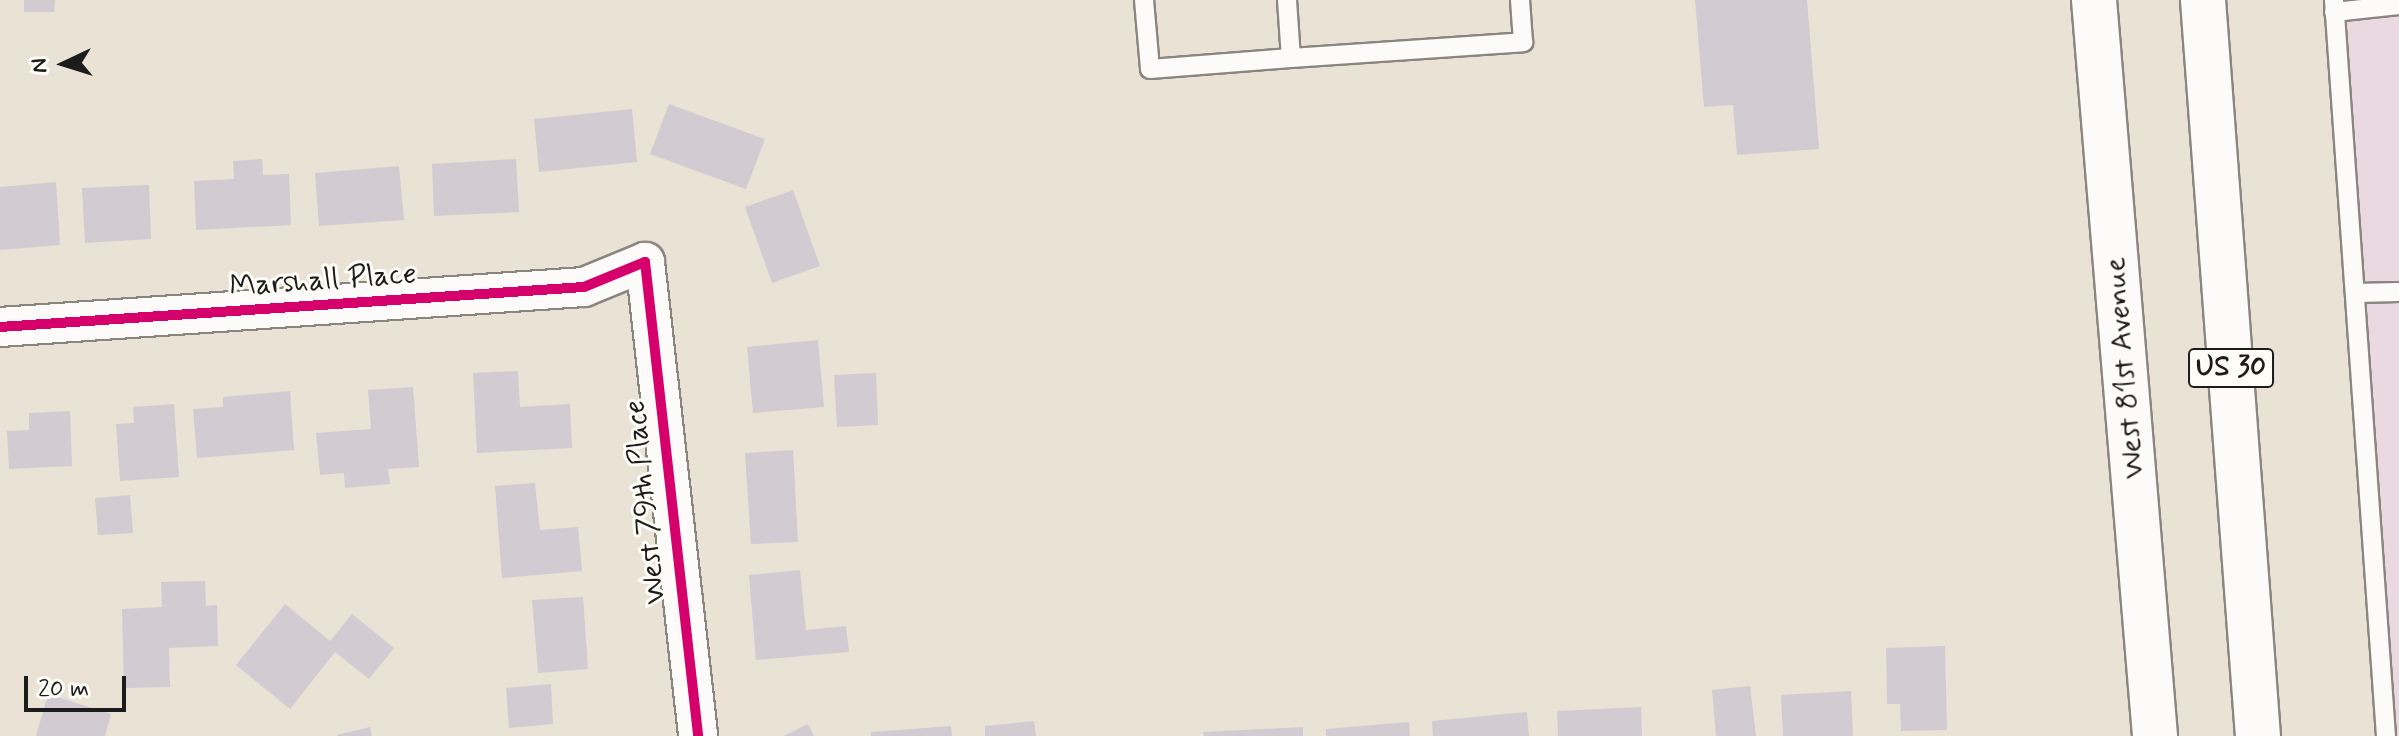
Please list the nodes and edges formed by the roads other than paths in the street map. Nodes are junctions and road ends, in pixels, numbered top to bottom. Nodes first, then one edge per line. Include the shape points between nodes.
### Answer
1 (1144, 0) edge
2 (1287, 0) edge
3 (1520, 0) edge
4 (2094, 0) edge
5 (2203, 0) edge
6 (2399, 5) edge
7 (2334, 6) edge
8 (1291, 58) junction
9 (645, 262) joint
10 (2399, 292) edge
11 (2355, 293) junction
12 (0, 327) edge
13 (2399, 635) edge
14 (2379, 636) junction
15 (698, 736) edge
16 (2155, 736) edge
17 (2258, 736) edge
18 (2386, 736) edge

1 - 8 lane via 1150,69
2 - 8 lane
3 - 8 lane via 1523,42
4 - 16 main road, West 81st Avenue
5 - 17 main road, US 30
6 - 7 lane
7 - 11 lane
9 - 12 street, Marshall Place via 584,287
9 - 15 street, West 79th Place
10 - 11 lane
11 - 14 lane
13 - 14 lane
14 - 18 lane

